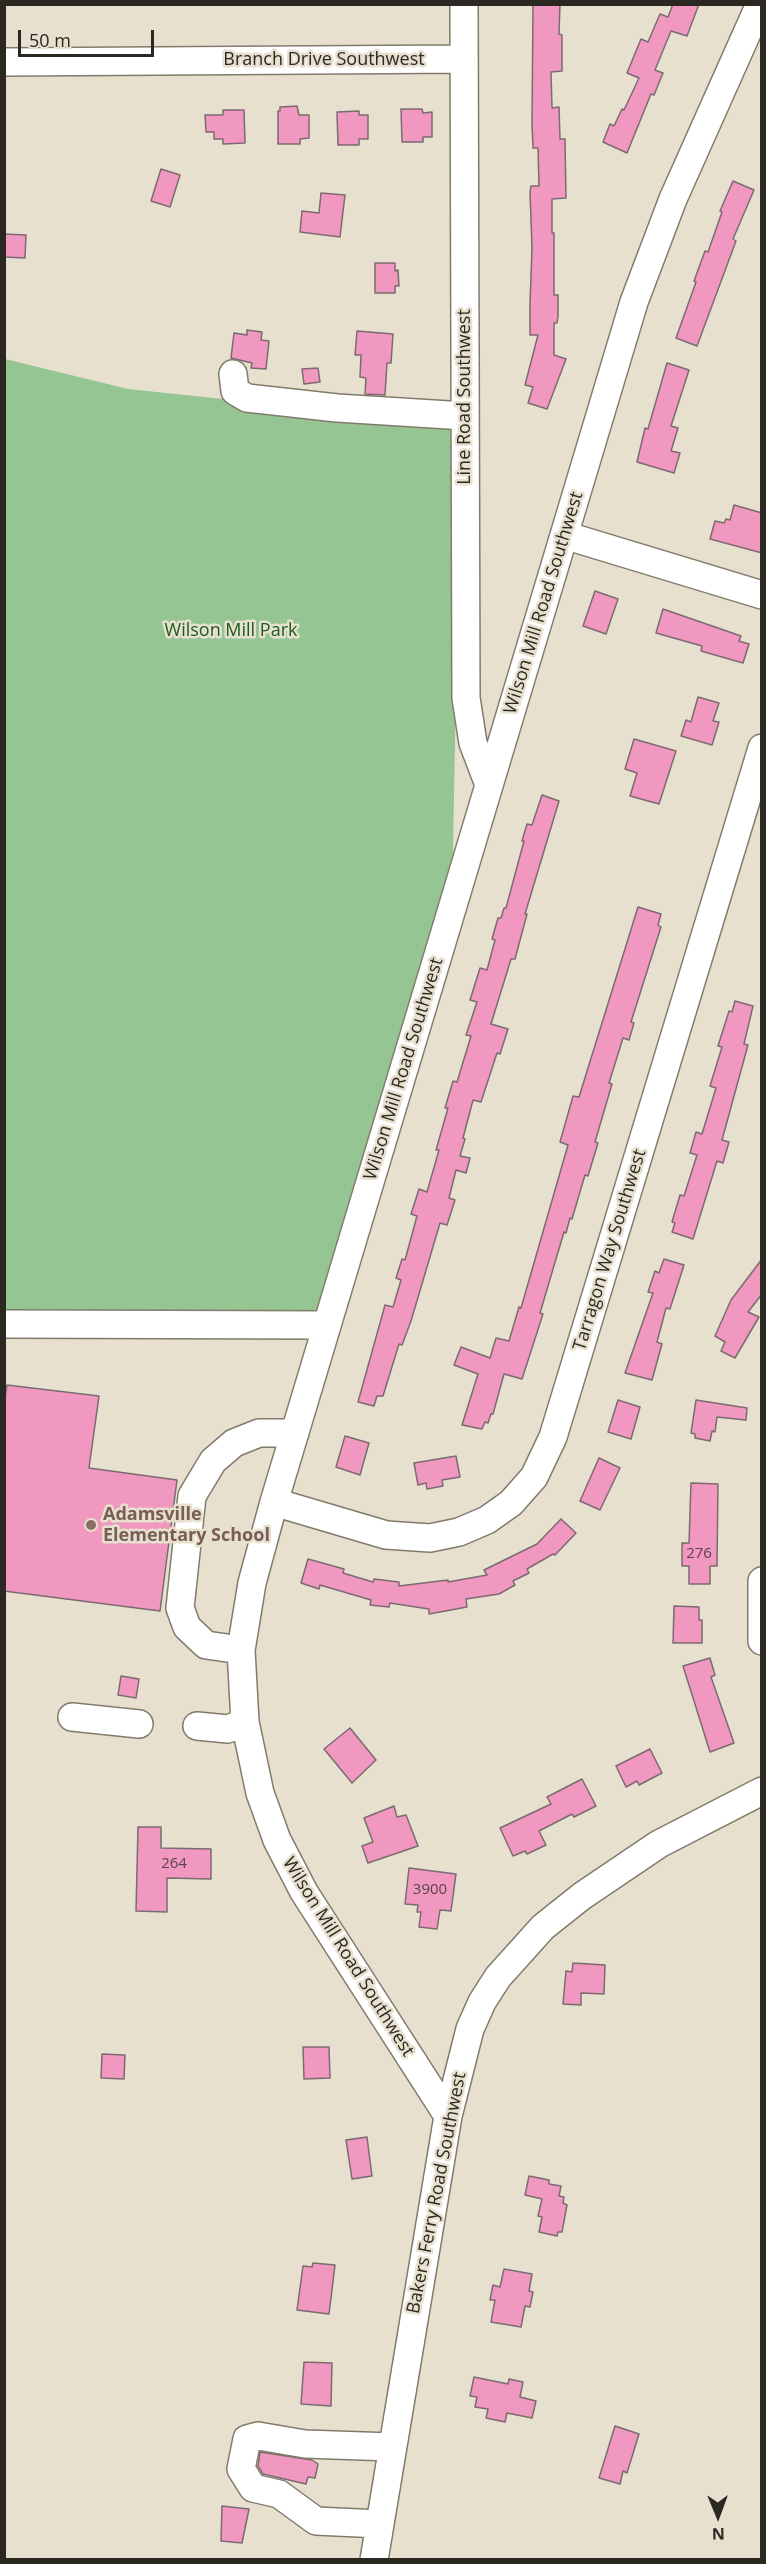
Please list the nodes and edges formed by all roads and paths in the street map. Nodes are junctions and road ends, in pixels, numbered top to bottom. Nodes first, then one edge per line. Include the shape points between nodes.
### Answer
1 (464, 4) edge
2 (760, 4) edge
3 (464, 59) junction
4 (4, 62) edge
5 (232, 374) dead end
6 (465, 416) junction
7 (564, 535) junction
8 (762, 595) edge
9 (762, 748) edge
10 (489, 785) junction
11 (752, 816) edge
12 (4, 1324) edge
13 (327, 1325) junction
14 (295, 1433) junction
15 (274, 1502) junction
16 (762, 1581) edge
17 (762, 1641) edge
18 (241, 1650) junction
19 (72, 1717) dead end
20 (245, 1722) junction
21 (140, 1724) dead end
22 (197, 1726) dead end
23 (762, 1791) edge
24 (448, 2116) junction
25 (392, 2447) junction
26 (380, 2524) junction
27 (374, 2559) edge

1 - 3 street, Line Road Southwest
2 - 7 street, Wilson Mill Road Southwest via 673,199 634,302
3 - 4 street, Branch Drive Southwest
3 - 6 street, Line Road Southwest
5 - 6 street via 235,391 247,398
6 - 10 street, Line Road Southwest via 466,698 473,743
7 - 8 street
7 - 10 street, Wilson Mill Road Southwest
9 - 11 street, Tarragon Way Southwest
10 - 13 street, Wilson Mill Road Southwest
11 - 15 street, Tarragon Way Southwest via 554,1437 534,1477 511,1503 487,1520 459,1532 430,1538 386,1535
12 - 13 street
13 - 14 street, Wilson Mill Road Southwest
14 - 15 street, Wilson Mill Road Southwest
14 - 18 street via 259,1433 234,1443 213,1461 192,1496 180,1608 187,1627 206,1645
15 - 18 street, Wilson Mill Road Southwest via 252,1582
16 - 17 street
18 - 20 street, Wilson Mill Road Southwest
19 - 21 street
20 - 22 street via 228,1729
20 - 24 street, Wilson Mill Road Southwest via 260,1793 277,1840 304,1892
23 - 24 street, Bakers Ferry Road Southwest via 659,1844 543,1927 498,1977 482,2002 470,2029
24 - 25 street, Bakers Ferry Road Southwest
25 - 26 street, Bakers Ferry Road Southwest
25 - 26 street via 305,2444 258,2436 247,2439 240,2469 253,2488 279,2494 316,2521
26 - 27 street, Bakers Ferry Road Southwest

